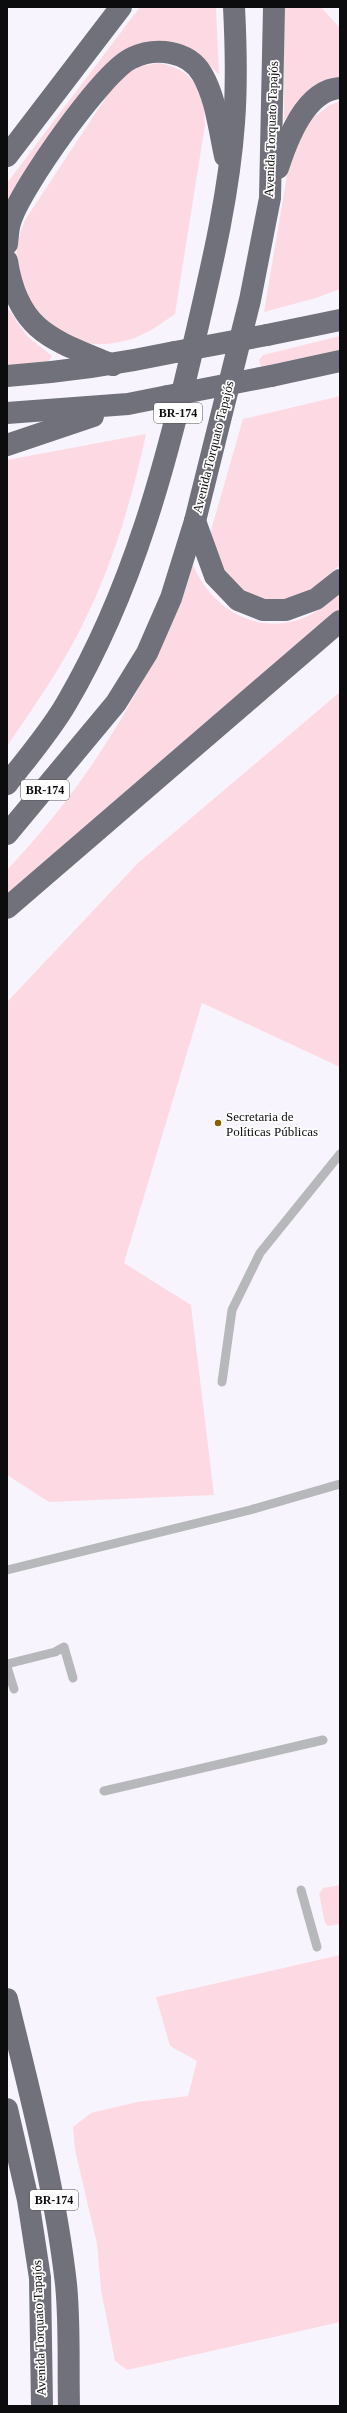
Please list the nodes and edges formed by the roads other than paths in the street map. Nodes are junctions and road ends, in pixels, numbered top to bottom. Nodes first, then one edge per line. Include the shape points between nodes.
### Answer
1 (121, 7) edge
2 (234, 7) edge
3 (274, 7) edge
4 (340, 88) edge
5 (7, 156) edge
6 (229, 170) junction
7 (270, 198) junction
8 (7, 244) edge
9 (7, 260) edge
10 (340, 308) edge
11 (340, 320) edge
12 (301, 329) junction
13 (340, 361) edge
14 (113, 365) junction
15 (7, 376) edge
16 (128, 404) junction
17 (7, 413) edge
18 (7, 445) edge
19 (195, 520) junction
20 (340, 580) edge
21 (340, 622) edge
22 (66, 704) junction
23 (7, 766) edge
24 (7, 784) edge
25 (7, 834) edge
26 (7, 908) edge
27 (340, 1154) edge
28 (222, 1382) dead end
29 (340, 1484) edge
30 (7, 1570) edge
31 (7, 1665) edge
32 (73, 1678) dead end
33 (14, 1689) dead end
34 (323, 1740) dead end
35 (104, 1791) dead end
36 (301, 1890) dead end
37 (317, 1946) dead end
38 (7, 1999) edge
39 (7, 2109) edge
40 (42, 2406) edge
41 (69, 2406) edge

1 - 5 highway
2 - 6 highway, BR-174 via 236,58 234,123
3 - 7 highway, Avenida Torquato Tapajós / BR-174
4 - 7 highway via 318,97 300,116 286,143
6 - 8 highway via 212,97 201,73 181,55 156,50 131,58 104,81 42,166 10,220
6 - 22 highway, BR-174 via 214,253 179,408 137,552 114,611
7 - 19 highway, Avenida Torquato Tapajós / BR-174 via 250,300
9 - 14 highway via 10,282 24,314 42,331 68,346
10 - 12 highway
11 - 12 highway
12 - 14 highway, bridge
13 - 16 highway, bridge
14 - 15 highway via 57,373
16 - 17 highway via 61,411
16 - 18 highway
19 - 20 highway via 215,576 238,600 263,610 286,610 316,599
19 - 25 highway, Avenida Torquato Tapajós / BR-174 via 171,598 147,653 116,703
21 - 26 highway
22 - 23 highway
22 - 24 highway, BR-174 via 43,739
27 - 28 lane via 260,1253 232,1310
29 - 30 lane via 250,1510
31 - 32 lane via 56,1652 64,1647
31 - 33 lane
34 - 35 lane
36 - 37 lane
38 - 41 highway, Avenida Torquato Tapajós / BR-174 via 58,2221 66,2287
39 - 40 highway, Avenida Torquato Tapajós / BR-174 via 28,2200 40,2278

